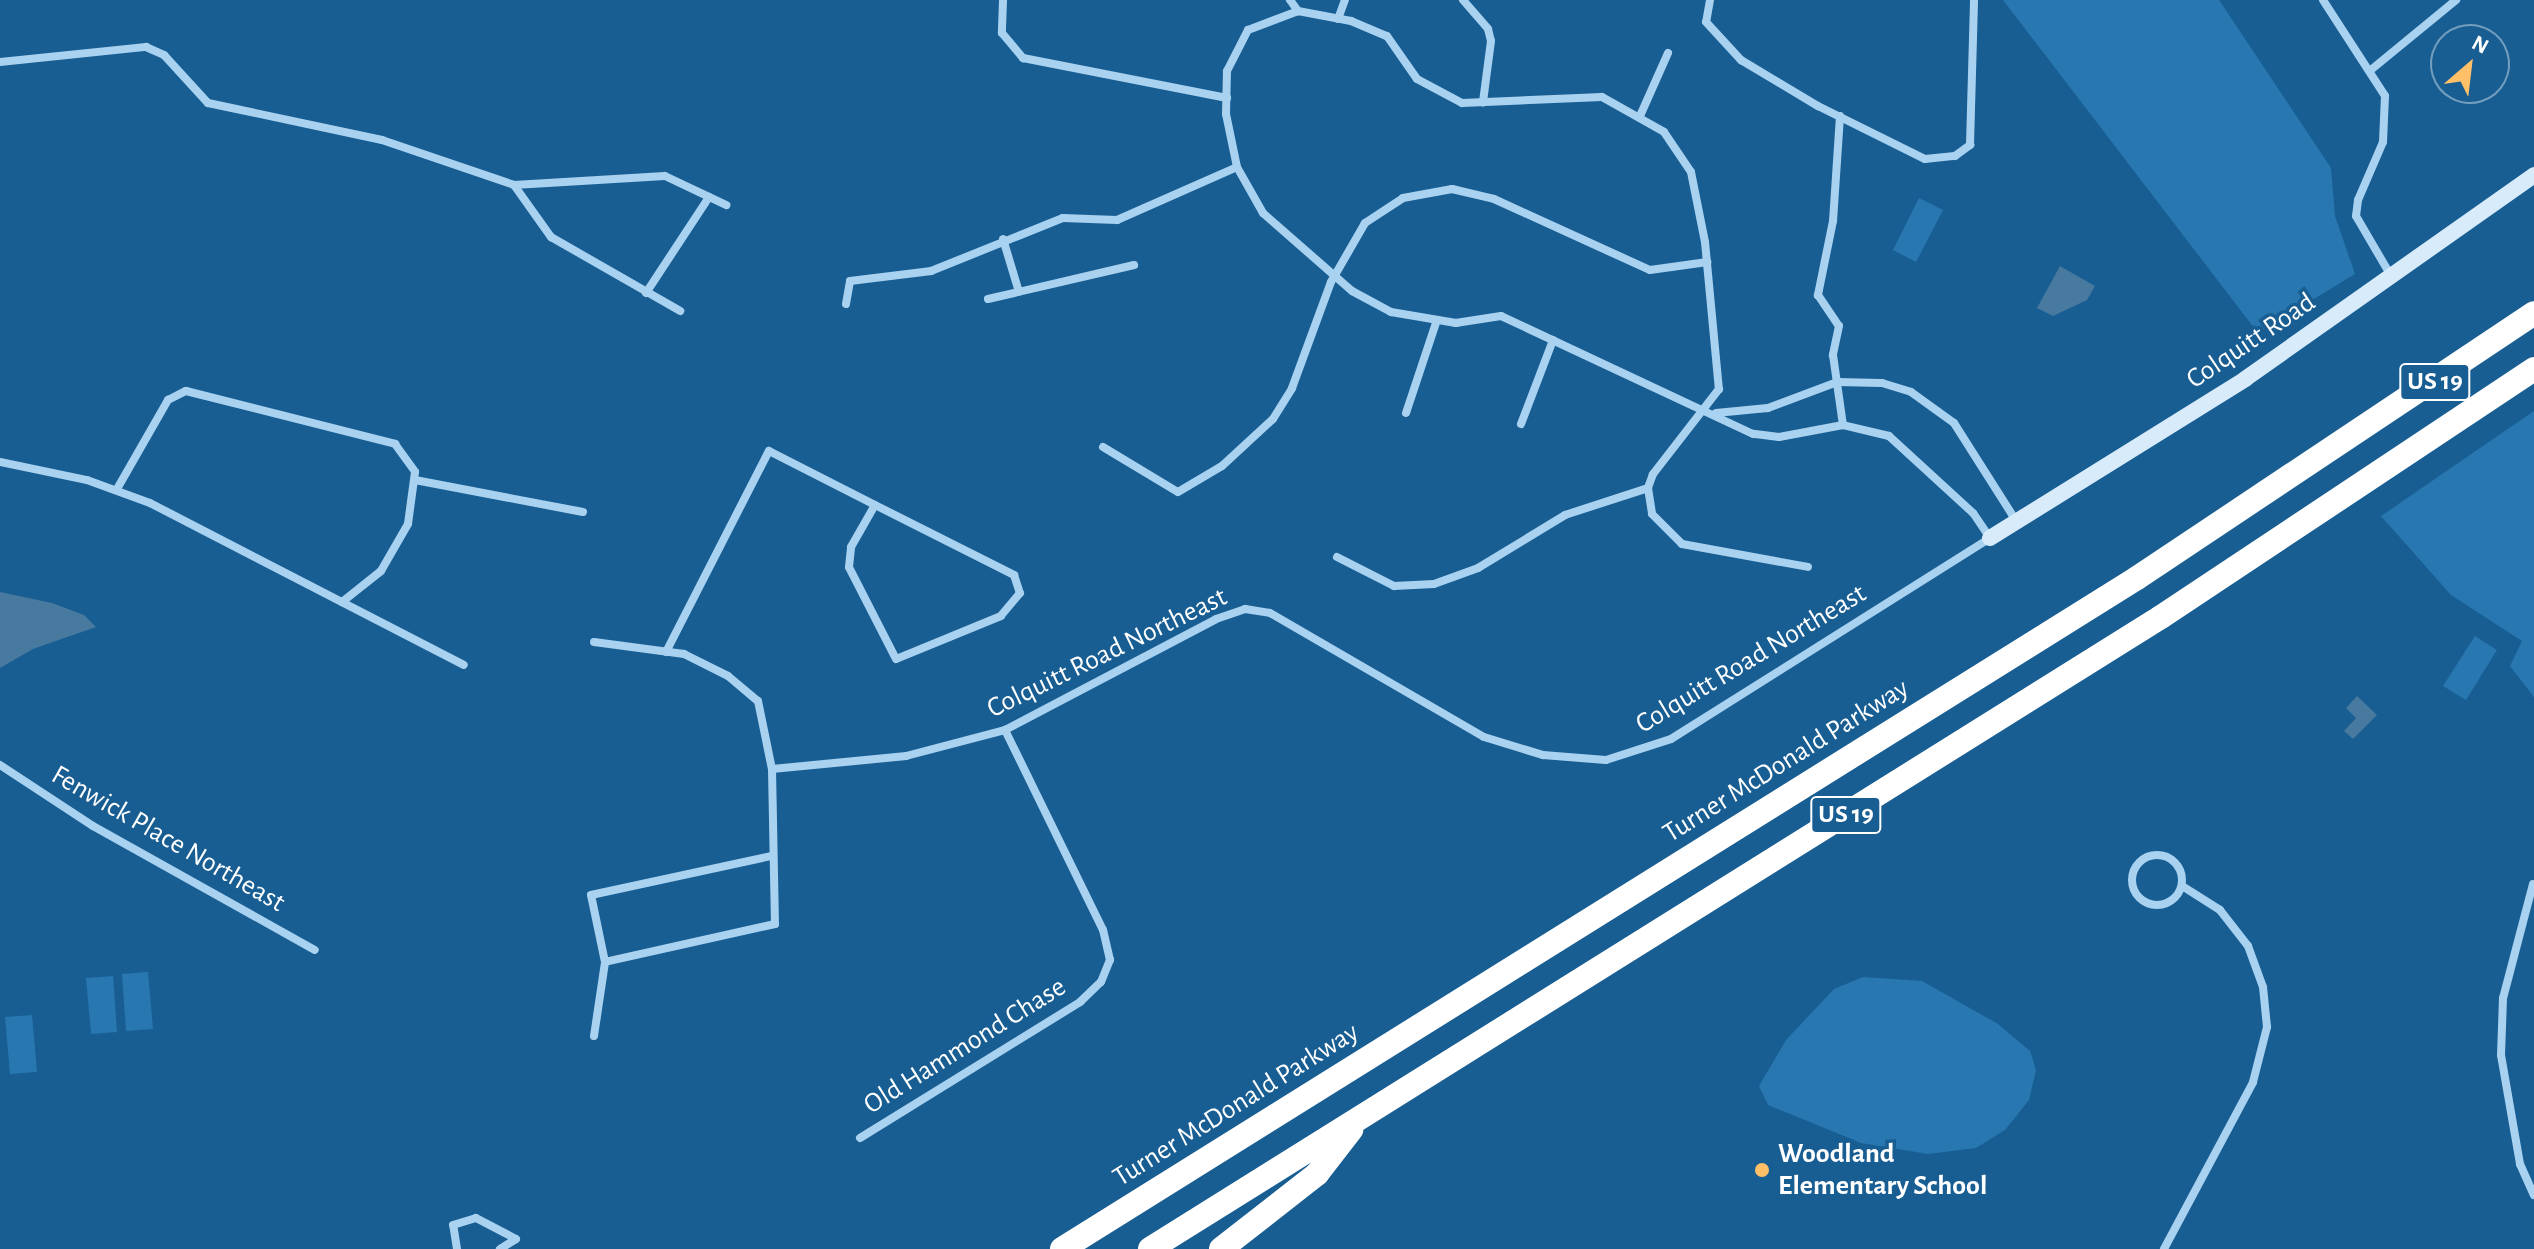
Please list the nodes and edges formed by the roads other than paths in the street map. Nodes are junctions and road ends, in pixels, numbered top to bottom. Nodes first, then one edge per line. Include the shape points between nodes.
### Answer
1 (1003, 0) edge
2 (1290, 0) edge
3 (1345, 0) edge
4 (1463, 0) edge
5 (1710, 0) edge
6 (2323, 0) edge
7 (2456, 0) edge
8 (1974, 1) edge
9 (1298, 11) junction
10 (1338, 19) junction
11 (1668, 53) dead end
12 (0, 62) edge
13 (2372, 69) junction
14 (1227, 98) junction
15 (1483, 102) junction
16 (1640, 116) junction
17 (1840, 116) junction
18 (1237, 167) junction
19 (2534, 175) edge
20 (514, 185) junction
21 (709, 197) junction
22 (726, 205) dead end
23 (1003, 239) junction
24 (1707, 262) junction
25 (1134, 265) dead end
26 (1335, 276) junction
27 (2392, 277) junction
28 (1019, 292) junction
29 (646, 293) junction
30 (988, 299) dead end
31 (846, 304) dead end
32 (680, 311) dead end
33 (2534, 313) edge
34 (1437, 320) junction
35 (1553, 340) junction
36 (2534, 369) edge
37 (1837, 382) junction
38 (1704, 409) junction
39 (1406, 413) dead end
40 (1716, 413) junction
41 (1521, 424) dead end
42 (1843, 425) junction
43 (1103, 447) dead end
44 (0, 462) edge
45 (415, 480) junction
46 (1648, 488) junction
47 (117, 489) junction
48 (875, 505) junction
49 (583, 512) dead end
50 (2015, 519) junction
51 (1990, 538) junction
52 (1337, 557) dead end
53 (1808, 567) dead end
54 (342, 602) junction
55 (594, 642) dead end
56 (666, 652) junction
57 (464, 665) dead end
58 (1005, 730) junction
59 (0, 765) edge
60 (772, 769) junction
61 (772, 856) junction
62 (2533, 884) edge
63 (2182, 886) junction
64 (315, 950) dead end
65 (605, 962) junction
66 (594, 1036) dead end
67 (1362, 1117) junction
68 (860, 1138) dead end
69 (2534, 1195) edge
70 (2166, 1248) edge
71 (457, 1249) edge
72 (500, 1249) edge
73 (1062, 1249) edge
74 (1150, 1249) edge
75 (1221, 1249) edge

1 - 14 street via 1002,33 1023,58
2 - 9 street
3 - 10 street
4 - 15 street via 1488,29 1491,41
5 - 17 street via 1706,22 1741,60
6 - 13 street
7 - 13 street
8 - 17 street via 1968,149 1925,159
9 - 10 street
9 - 14 street via 1248,30 1227,71
10 - 15 street via 1387,36 1417,79 1441,94 1462,103
11 - 16 street
12 - 20 street via 146,47 164,55 208,103 382,140
13 - 27 street via 2385,96 2388,122 2358,200 2360,227
14 - 18 street
15 - 16 street via 1602,97
16 - 24 street via 1664,132 1691,172
17 - 37 street via 1833,221 1818,295 1839,326 1833,355
18 - 23 street via 1117,220 1063,218
18 - 26 street via 1263,213
19 - 27 street, Colquitt Road
20 - 21 street via 665,176
20 - 29 street via 551,237
21 - 22 street
21 - 29 street
23 - 28 street
23 - 31 street via 931,271 850,281
24 - 26 street via 1650,270 1494,199 1452,189 1403,198 1365,223
24 - 38 street via 1719,389
25 - 28 street
26 - 34 street via 1391,312
26 - 43 street via 1292,388 1273,419 1222,466 1178,492
27 - 50 street, Colquitt Road via 2245,379
28 - 30 street
29 - 32 street
33 - 73 highway, Turner McDonald Parkway / US 19 via 2137,578
34 - 35 street via 1456,323 1501,316
34 - 39 street
35 - 38 street
35 - 41 street
36 - 67 highway, US 19 via 2250,561
37 - 40 street via 1768,408
37 - 42 street
37 - 50 street via 1882,383 1934,405 1967,440
38 - 40 street
38 - 46 street via 1662,458
40 - 42 street via 1753,434 1779,437
42 - 51 street via 1872,430 1905,446 1973,513
44 - 47 street
45 - 47 street via 413,463 395,444 186,391 168,400
45 - 49 street
45 - 54 street via 398,549 381,571
46 - 52 street via 1565,515 1478,568 1434,584 1394,586
46 - 53 street via 1659,526 1682,544
47 - 54 street
48 - 48 street via 1014,575 1020,593 1001,616 896,659 849,567 851,547
48 - 56 street via 769,451
50 - 51 street, Colquitt Road
51 - 58 street, Colquitt Road Northeast via 1671,739 1606,760 1543,755 1484,737 1270,613 1245,609 1216,619
54 - 57 street
55 - 56 street
56 - 60 street via 684,654 728,676 758,701
58 - 60 street, Colquitt Road Northeast via 906,756
58 - 68 street, Old Hammond Chase via 1103,930 1110,960 1101,982 1080,1002
59 - 64 street, Fenwick Place Northeast via 93,826
60 - 61 street
61 - 65 street via 775,924
61 - 65 street via 591,895
62 - 69 street via 2503,998 2501,1055 2520,1164
63 - 63 street via 2178,866 2160,855 2141,861 2132,878 2137,896 2153,905 2171,901
63 - 70 street via 2220,910 2248,946 2263,987 2267,1027 2253,1082
65 - 66 street
67 - 74 highway, US 19
67 - 75 highway via 1317,1174
71 - 72 street via 453,1225 476,1218 516,1239

